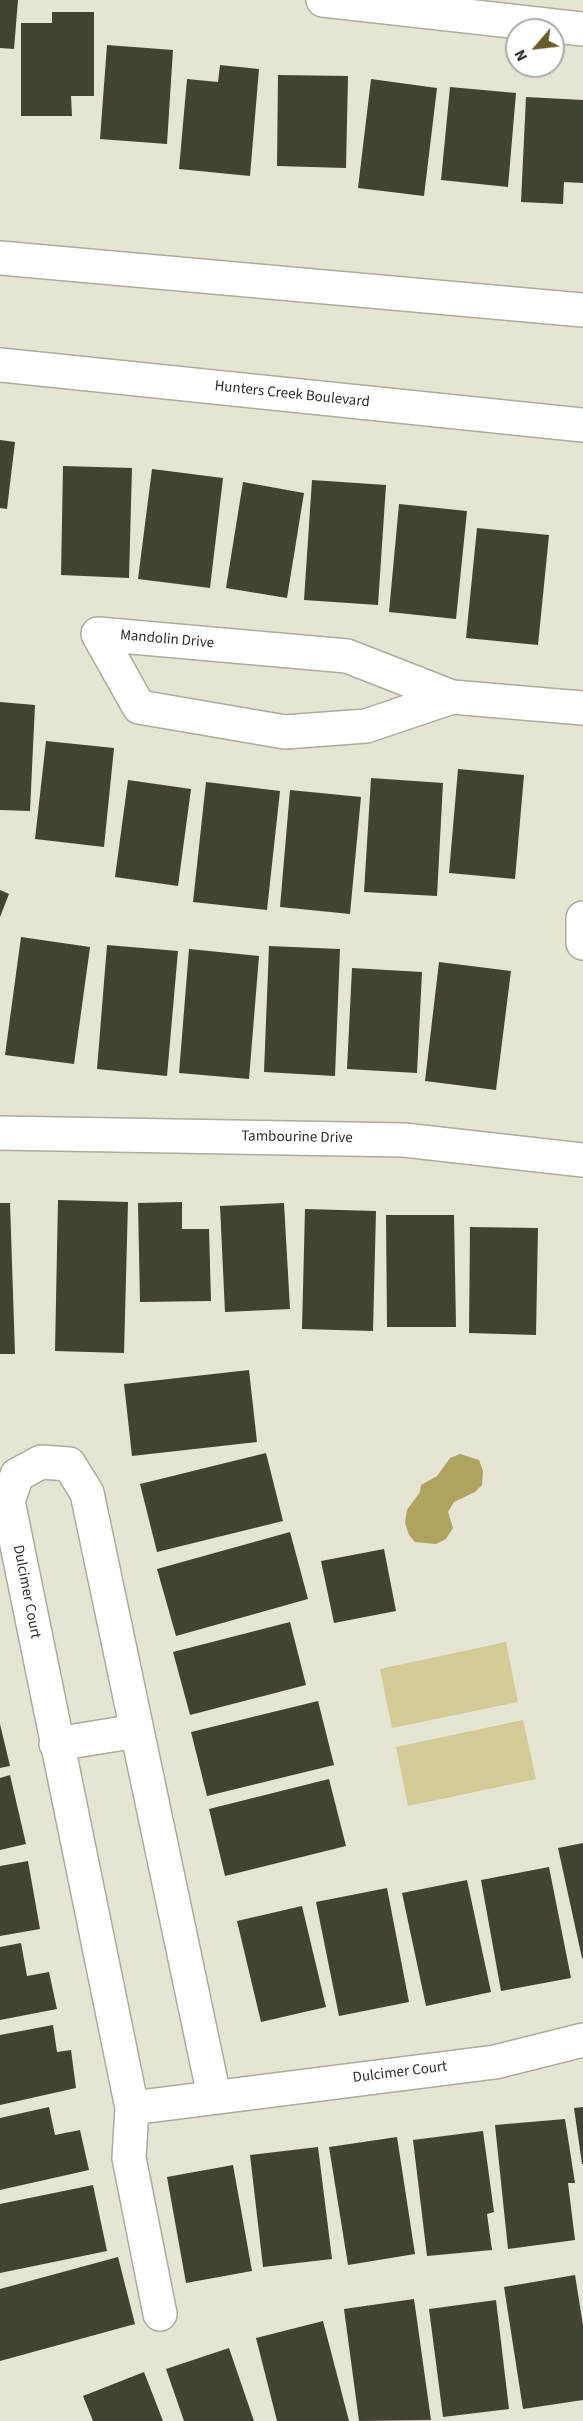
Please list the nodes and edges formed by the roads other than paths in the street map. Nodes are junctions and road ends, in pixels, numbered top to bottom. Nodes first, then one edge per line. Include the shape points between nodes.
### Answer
1 (323, 0) edge
2 (583, 29) edge
3 (0, 258) edge
4 (583, 310) edge
5 (0, 365) edge
6 (583, 425) edge
7 (452, 697) junction
8 (583, 708) edge
9 (583, 918) edge
10 (583, 943) edge
11 (4, 1130) edge
12 (583, 1160) edge
13 (137, 1731) junction
14 (56, 1744) junction
15 (583, 2040) edge
16 (214, 2096) junction
17 (132, 2108) junction
18 (160, 2314) dead end

1 - 2 street
3 - 4 street
5 - 6 street, Hunters Creek Boulevard
7 - 7 street, Mandolin Drive via 347,656 98,634 139,707 285,732 366,726
7 - 8 street, Mandolin Drive
9 - 10 street
11 - 12 street, Tambourine Drive via 404,1140
13 - 14 street
13 - 14 street, Dulcimer Court via 87,1492 69,1464 41,1462 17,1475 8,1501
13 - 16 street, Dulcimer Court
14 - 17 street, Dulcimer Court
15 - 16 street, Dulcimer Court via 495,2062
16 - 17 street, Dulcimer Court
17 - 18 street via 129,2158

